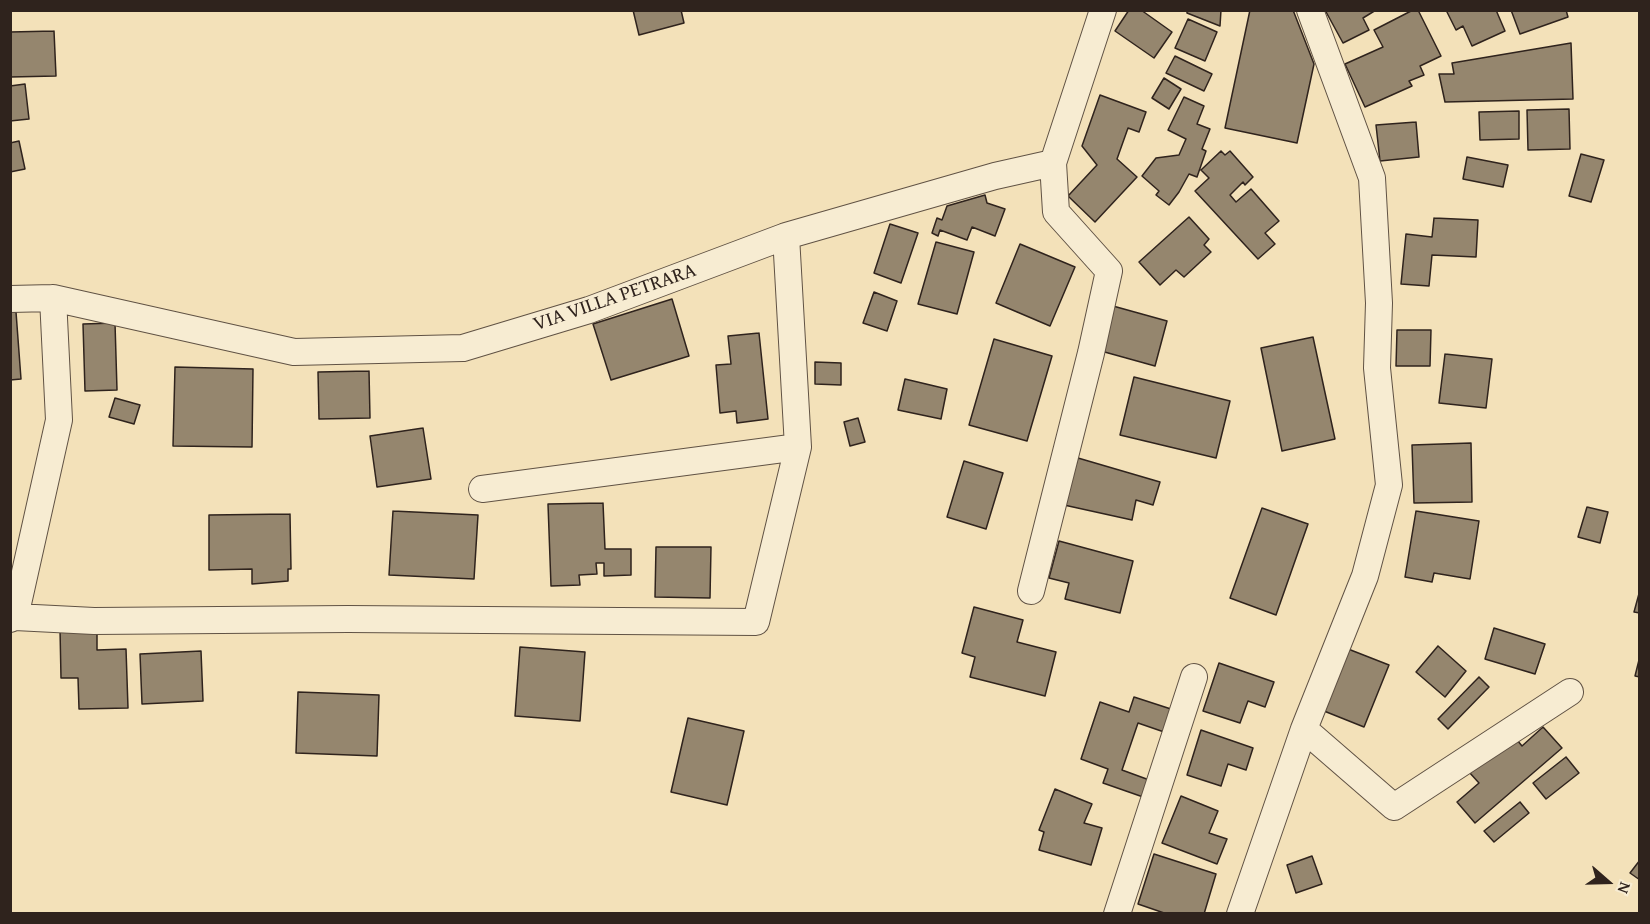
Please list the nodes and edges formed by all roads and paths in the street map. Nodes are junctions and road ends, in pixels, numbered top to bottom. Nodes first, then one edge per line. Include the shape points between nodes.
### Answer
1 (1103, 10) edge
2 (1310, 10) edge
3 (1053, 163) junction
4 (786, 236) junction
5 (53, 298) junction
6 (10, 299) edge
7 (798, 447) junction
8 (482, 489) dead end
9 (1030, 591) dead end
10 (13, 618) edge
11 (1194, 677) dead end
12 (1570, 692) dead end
13 (1304, 729) junction
14 (1117, 914) edge
15 (1240, 914) edge

1 - 3 street
2 - 13 street via 1372,178 1379,303 1377,368 1389,485 1365,576
3 - 4 street, VIA VILLA PETRARA
3 - 9 street via 1056,212 1109,272
4 - 5 street, VIA VILLA PETRARA via 589,310 463,348 294,352
4 - 7 street
5 - 6 street, VIA VILLA PETRARA
5 - 10 street via 59,420
7 - 8 street
7 - 10 street via 756,622
11 - 14 street
12 - 13 street via 1394,807
13 - 15 street

